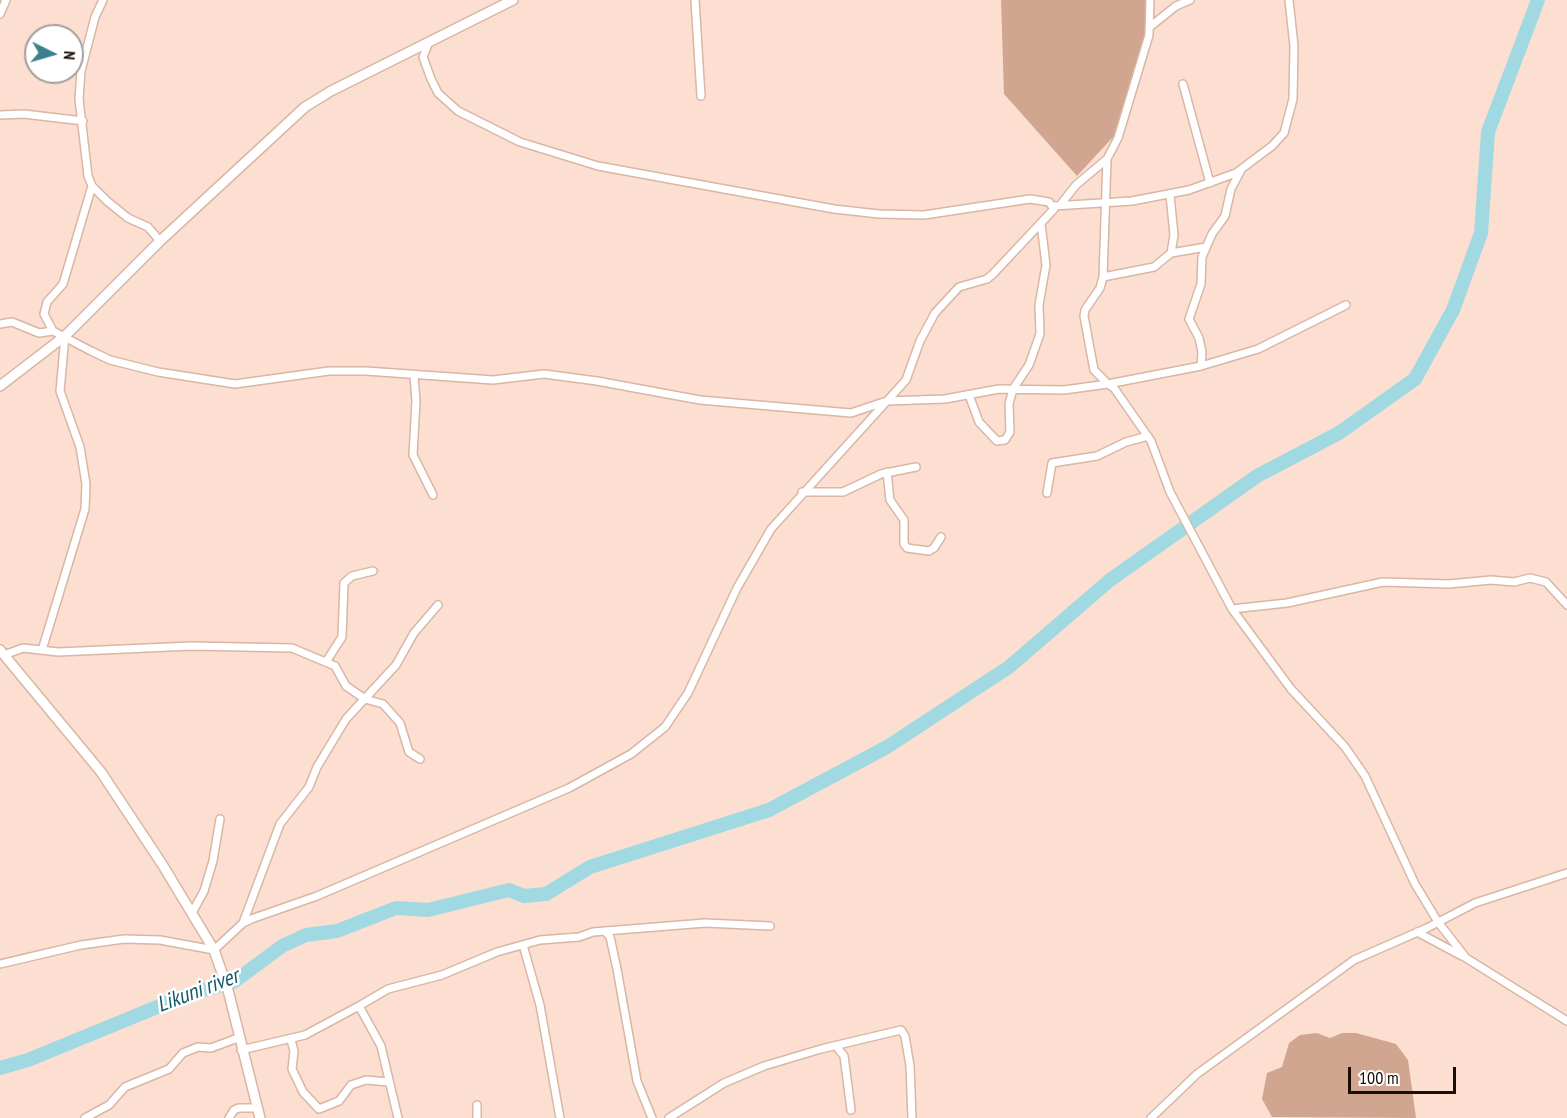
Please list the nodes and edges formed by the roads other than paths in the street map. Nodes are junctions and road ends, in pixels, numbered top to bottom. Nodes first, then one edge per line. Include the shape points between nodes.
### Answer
1 (6, 0) edge
2 (103, 0) edge
3 (513, 0) edge
4 (695, 0) edge
5 (1150, 0) edge
6 (1190, 0) edge
7 (1292, 2) edge
8 (0, 14) edge
9 (1151, 26) junction
10 (429, 42) junction
11 (1183, 84) dead end
12 (701, 96) dead end
13 (0, 115) edge
14 (83, 121) junction
15 (1107, 159) junction
16 (1240, 171) junction
17 (1210, 183) junction
18 (92, 186) junction
19 (1170, 195) junction
20 (1104, 203) junction
21 (1058, 205) junction
22 (1041, 224) junction
23 (160, 241) junction
24 (1206, 247) junction
25 (1171, 254) junction
26 (1103, 277) junction
27 (1346, 305) dead end
28 (0, 324) edge
29 (53, 331) junction
30 (65, 336) junction
31 (1201, 366) junction
32 (414, 376) junction
33 (1108, 384) junction
34 (0, 386) edge
35 (1012, 389) junction
36 (969, 395) junction
37 (887, 401) junction
38 (1148, 436) junction
39 (916, 467) dead end
40 (888, 472) junction
41 (802, 492) junction
42 (1047, 493) dead end
43 (433, 495) dead end
44 (941, 537) dead end
45 (373, 571) dead end
46 (438, 605) dead end
47 (1567, 605) edge
48 (1232, 609) junction
49 (42, 650) junction
50 (2, 653) edge
51 (326, 662) junction
52 (365, 699) junction
53 (420, 759) dead end
54 (220, 819) dead end
55 (1567, 873) edge
56 (192, 913) junction
57 (1438, 922) junction
58 (243, 923) junction
59 (770, 926) dead end
60 (605, 931) junction
61 (1417, 932) junction
62 (523, 945) junction
63 (214, 950) junction
64 (1467, 958) junction
65 (0, 964) edge
66 (359, 1006) junction
67 (1567, 1021) edge
68 (238, 1038) junction
69 (291, 1040) junction
70 (836, 1046) junction
71 (241, 1050) junction
72 (388, 1082) junction
73 (477, 1105) dead end
74 (257, 1108) junction
75 (851, 1110) dead end
76 (85, 1118) edge
77 (229, 1118) edge
78 (260, 1118) edge
79 (398, 1118) edge
80 (477, 1118) edge
81 (560, 1118) edge
82 (652, 1118) edge
83 (669, 1118) edge
84 (912, 1118) edge
85 (1151, 1118) edge

1 - 8 street
2 - 14 street via 81,71 79,99
3 - 10 street
4 - 12 street
5 - 9 street
6 - 9 street
7 - 16 street via 1293,99 1288,123 1278,141
9 - 15 street via 1118,138
10 - 21 street via 423,57 431,79 438,93 458,111 520,142 598,166 879,214 924,215 1030,199
10 - 23 street via 305,107
11 - 17 street
13 - 14 street
14 - 18 street
15 - 20 street
15 - 21 street
16 - 17 street
16 - 24 street via 1224,216
17 - 19 street
18 - 23 street via 128,218 148,227
18 - 29 street via 63,284 47,302 44,314
19 - 20 street
19 - 25 street via 1174,235
20 - 21 street
20 - 26 street
21 - 22 street
22 - 35 street via 1047,265 1039,304 1040,334 1029,365
22 - 37 street via 987,279 964,285 948,297 926,329 906,380
23 - 30 street
24 - 25 street
24 - 31 street via 1199,294 1189,319 1201,345
25 - 26 street via 1154,267
26 - 33 street via 1084,316 1094,370
27 - 31 street via 1258,349
28 - 29 street via 12,322 39,333
29 - 30 street
30 - 32 street via 110,360 227,384 329,371
30 - 34 street
30 - 49 street via 60,391 80,447 86,484 85,509
31 - 33 street
32 - 37 street via 508,380 544,374 700,400 851,412
32 - 43 street via 413,455
33 - 35 street via 1064,390
33 - 38 street
35 - 36 street
35 - 36 street via 1010,432 1002,442 979,422
36 - 37 street
37 - 41 street
38 - 42 street via 1097,456 1052,463
38 - 48 street via 1170,492
39 - 40 street
40 - 41 street via 843,492
40 - 44 street via 890,500 904,520 904,544 929,551
41 - 58 street via 754,555 688,693 665,727 649,741 569,788 317,896
45 - 51 street via 352,576 344,583 342,638
46 - 52 street via 414,633 396,665
47 - 48 street via 1546,582 1530,578 1449,584 1383,582 1287,603
48 - 57 street via 1291,689 1340,741 1365,776 1415,884
49 - 50 street via 23,648
49 - 51 street via 292,648
50 - 56 street via 100,772
51 - 52 street via 335,666 346,686
52 - 53 street via 376,700 393,713 409,752
52 - 58 street via 337,733 309,787 280,824
54 - 56 street via 213,861
55 - 57 street via 1490,897
56 - 63 street
57 - 61 street
57 - 64 street
58 - 63 street
59 - 60 street via 705,923
60 - 62 street
60 - 82 street via 617,969 637,1081
61 - 64 street
61 - 85 street via 1336,971 1197,1074
62 - 66 street via 442,975 393,986
62 - 81 street via 540,1005
63 - 65 street via 160,940 123,939
63 - 68 street
64 - 67 street
66 - 69 street
66 - 72 street via 381,1046
68 - 71 street
68 - 76 street via 183,1053 169,1069 125,1087 109,1105
69 - 71 street
69 - 72 street via 292,1069 303,1092 319,1109 339,1101 351,1085 366,1080
70 - 75 street via 845,1062
70 - 83 street via 783,1059 724,1083
70 - 84 street via 903,1031 910,1066
71 - 74 street
72 - 79 street
73 - 80 street
74 - 77 street via 239,1108
74 - 78 street

